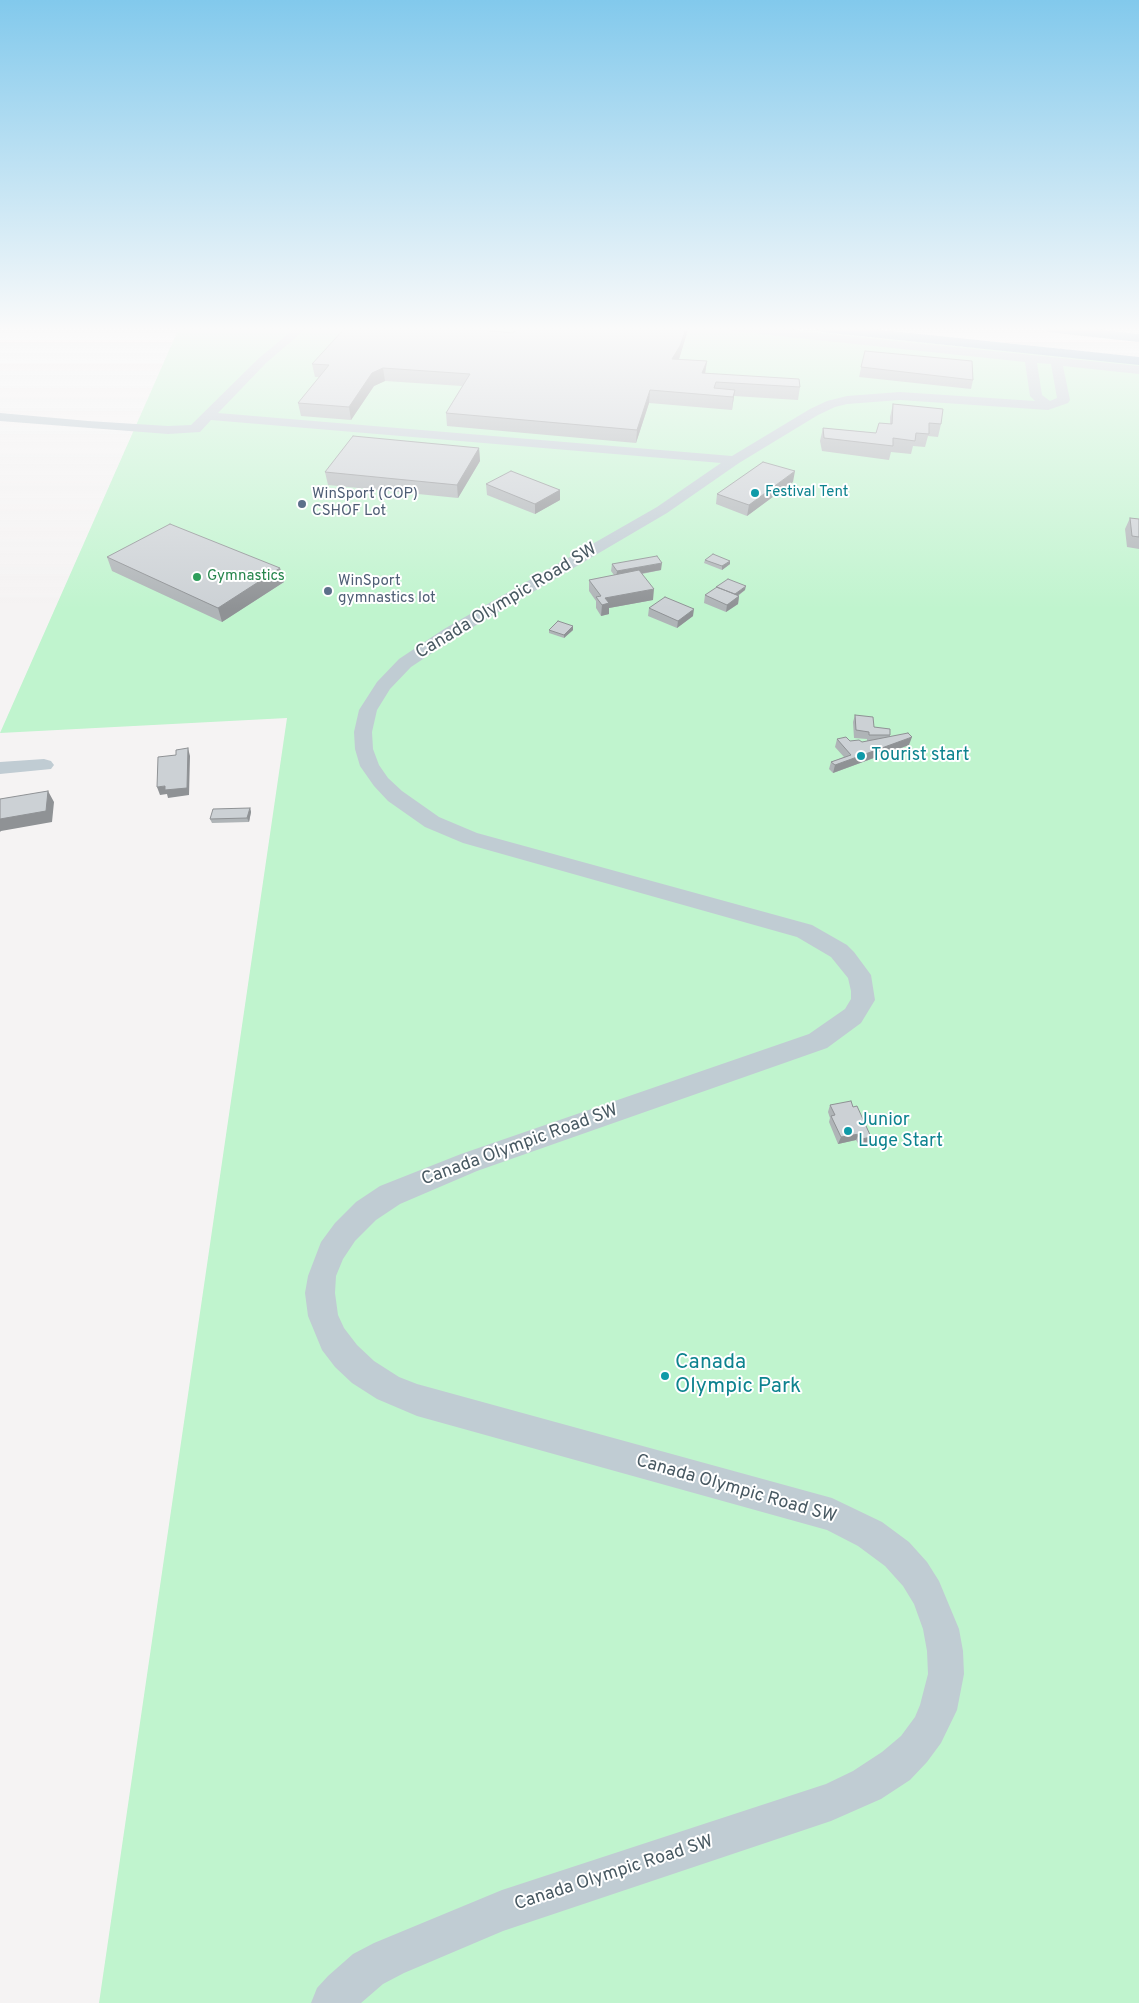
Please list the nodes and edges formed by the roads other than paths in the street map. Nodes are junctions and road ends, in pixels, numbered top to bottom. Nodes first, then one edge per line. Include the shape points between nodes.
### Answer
1 (49, 421) edge
2 (204, 421) edge
3 (264, 421) edge
4 (798, 421) edge
5 (664, 454) junction
6 (734, 460) junction
7 (706, 480) junction
8 (44, 766) dead end
9 (0, 768) edge
10 (332, 2003) edge

1 - 2 street via 168,430 195,429
3 - 5 street
4 - 6 street, Canada Olympic Road SW
5 - 6 street
5 - 7 street via 692,462 704,472
6 - 7 street, Canada Olympic Road SW
7 - 10 street, Canada Olympic Road SW via 662,510 450,633 405,663 383,686 368,710 363,732 364,749 381,782 411,809 470,838 804,931 839,951 853,965 863,991 860,1007 853,1016 818,1040 470,1162 390,1195 366,1211 331,1252 322,1276 323,1316 333,1339 363,1372 416,1400 832,1515 870,1534 897,1554 927,1593 941,1629 945,1651 944,1692 928,1730 914,1749 896,1766 867,1785 831,1802 493,1915 368,1969
8 - 9 street

